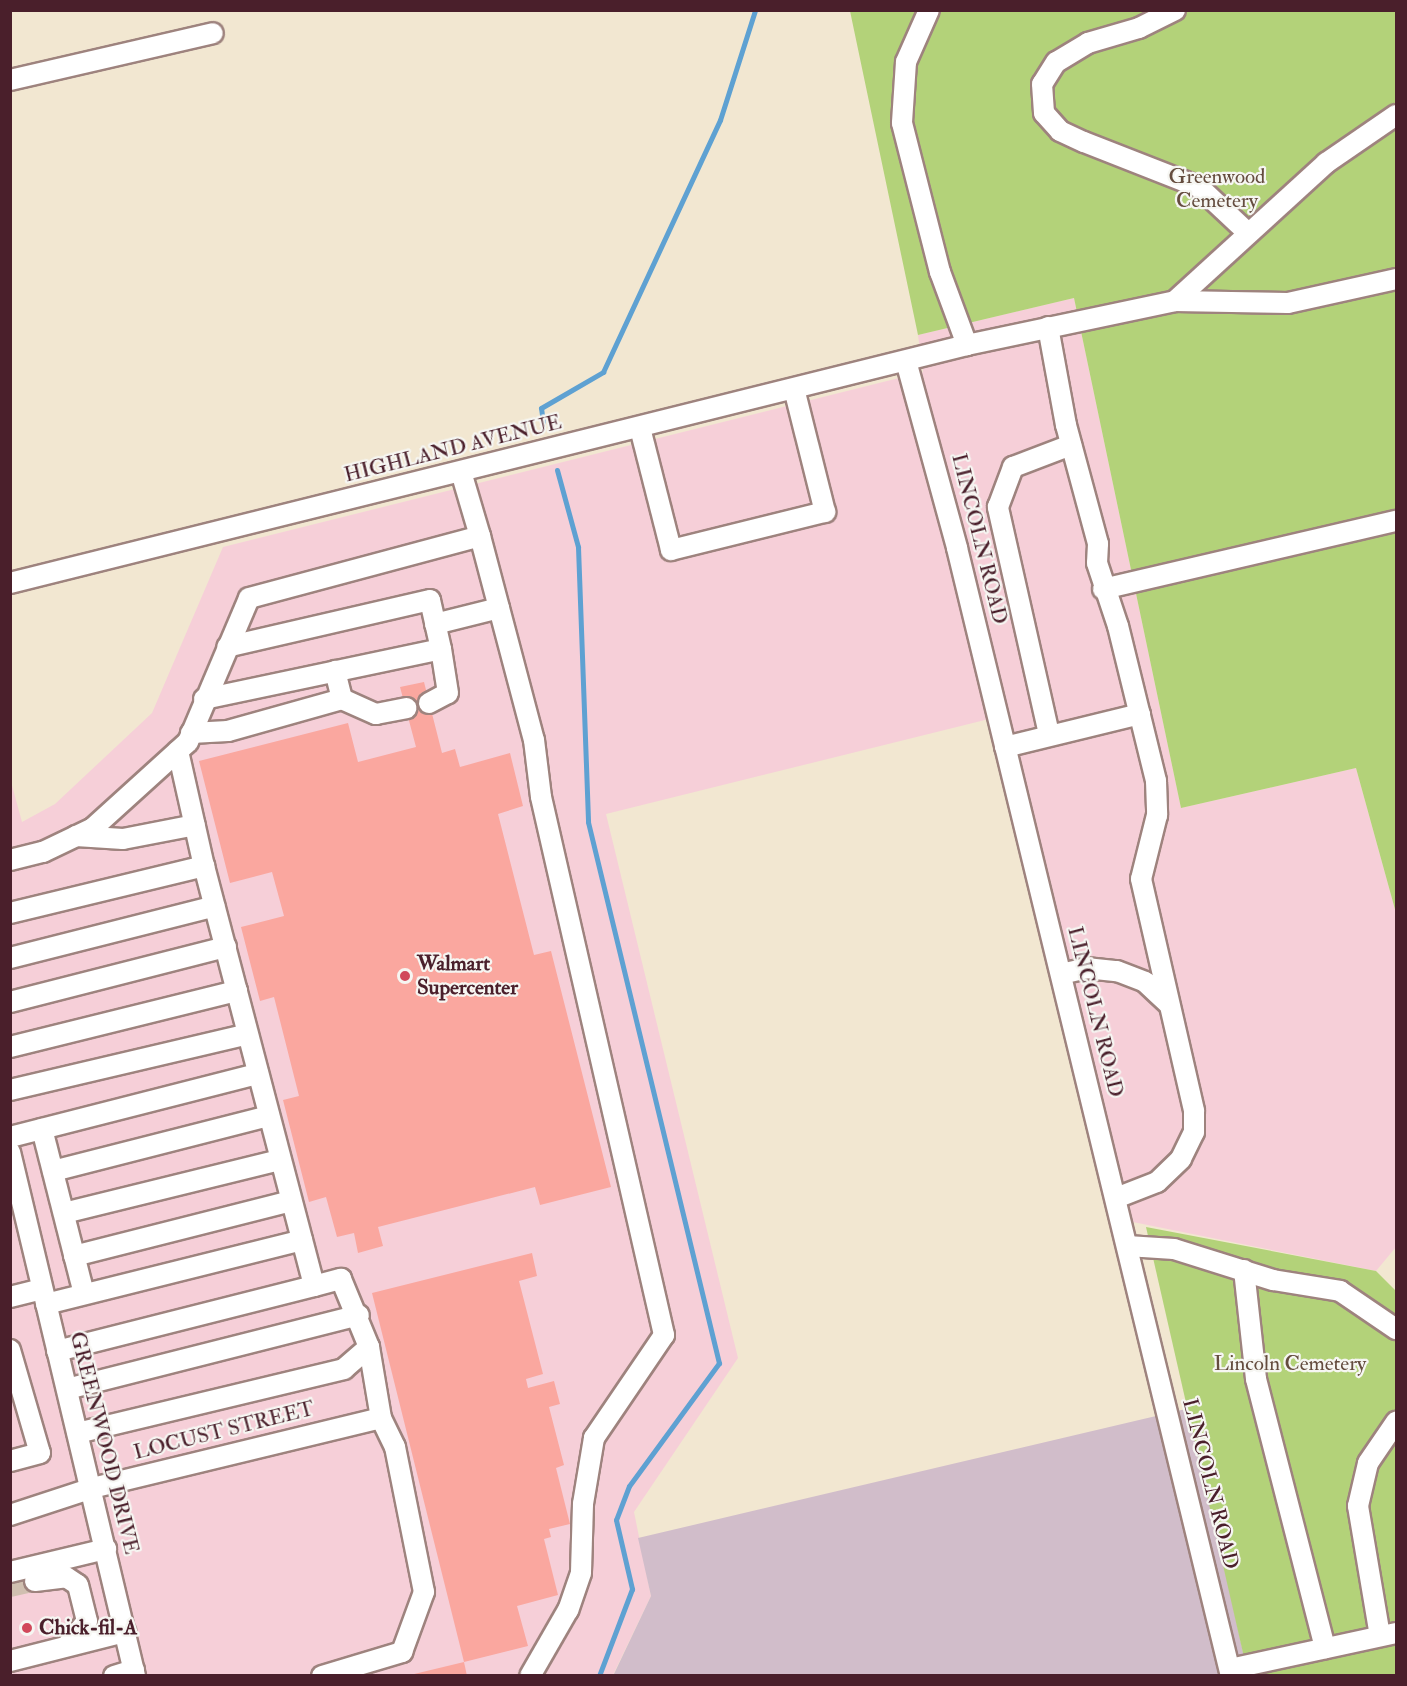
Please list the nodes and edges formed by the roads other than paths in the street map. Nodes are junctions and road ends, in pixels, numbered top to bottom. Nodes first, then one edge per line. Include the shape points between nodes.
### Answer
1 (929, 10) edge
2 (1175, 10) edge
3 (213, 33) dead end
4 (10, 80) edge
5 (1396, 115) edge
6 (1247, 232) junction
7 (1396, 279) edge
8 (1175, 301) junction
9 (1048, 327) junction
10 (967, 345) junction
11 (906, 361) junction
12 (794, 389) junction
13 (640, 428) junction
14 (1071, 445) junction
15 (461, 472) junction
16 (1396, 521) edge
17 (480, 537) junction
18 (10, 583) edge
19 (1103, 589) junction
20 (499, 608) junction
21 (435, 624) junction
22 (227, 647) junction
23 (441, 650) junction
24 (335, 672) junction
25 (204, 699) junction
26 (342, 699) junction
27 (429, 703) dead end
28 (406, 708) dead end
29 (1140, 714) junction
30 (191, 733) junction
31 (1049, 734) junction
32 (1005, 747) junction
33 (178, 751) junction
34 (195, 825) junction
35 (76, 836) junction
36 (10, 860) edge
37 (204, 866) junction
38 (215, 906) junction
39 (10, 913) edge
40 (226, 947) junction
41 (10, 958) edge
42 (1061, 974) junction
43 (237, 991) junction
44 (10, 1002) edge
45 (1169, 1004) junction
46 (248, 1034) junction
47 (10, 1047) edge
48 (258, 1074) junction
49 (10, 1090) edge
50 (269, 1116) junction
51 (42, 1129) junction
52 (10, 1137) edge
53 (10, 1152) edge
54 (280, 1160) junction
55 (53, 1171) junction
56 (13, 1173) edge
57 (1116, 1198) junction
58 (291, 1201) junction
59 (64, 1213) junction
60 (18, 1224) edge
61 (302, 1240) junction
62 (1127, 1246) junction
63 (75, 1256) junction
64 (1244, 1270) junction
65 (314, 1286) junction
66 (84, 1294) junction
67 (10, 1297) edge
68 (44, 1297) junction
69 (359, 1315) junction
70 (1396, 1329) edge
71 (369, 1347) junction
72 (10, 1350) edge
73 (57, 1351) junction
74 (67, 1389) junction
75 (381, 1418) junction
76 (1396, 1422) edge
77 (78, 1433) junction
78 (10, 1461) edge
79 (92, 1488) junction
80 (10, 1515) edge
81 (106, 1549) junction
82 (10, 1572) edge
83 (35, 1581) tunnel mouth
84 (125, 1632) junction
85 (1388, 1635) edge
86 (67, 1646) junction
87 (1325, 1648) junction
88 (10, 1660) edge
89 (1231, 1672) edge
90 (134, 1673) edge
91 (114, 1676) edge
92 (322, 1676) edge
93 (530, 1676) edge

1 - 10 street via 906,62 902,123 940,272
2 - 6 street via 1139,28 1088,43 1056,62 1042,84 1044,113 1060,130 1084,142 1199,187
3 - 4 street
5 - 6 street via 1326,163
6 - 8 street
7 - 8 street via 1288,303
8 - 9 street
9 - 10 street
9 - 14 street
10 - 11 street
11 - 12 street, HIGHLAND AVENUE
11 - 32 street, LINCOLN ROAD
12 - 13 street, HIGHLAND AVENUE
12 - 13 street via 825,512 671,550
13 - 15 street, HIGHLAND AVENUE
14 - 19 street via 1098,544
14 - 31 street via 1013,467 998,507
15 - 17 street
15 - 18 street, HIGHLAND AVENUE
16 - 19 street
17 - 20 street
17 - 22 street via 249,598
19 - 29 street via 1119,626
20 - 21 street
20 - 93 street via 534,740 541,797 664,1335 594,1438 583,1504 580,1573 567,1610
21 - 22 street via 430,600
21 - 23 street
22 - 25 street
23 - 24 street
23 - 27 street via 448,693
24 - 25 street
24 - 26 street
25 - 30 street
26 - 28 street via 376,714
26 - 30 street via 228,731
29 - 31 street
29 - 45 street via 1158,794 1142,879
30 - 33 street
31 - 32 street
32 - 42 street, LINCOLN ROAD
33 - 34 street
33 - 35 street via 93,828
34 - 35 street via 123,839
34 - 37 street
35 - 36 street
37 - 38 street
37 - 39 street
38 - 40 street
38 - 41 street
40 - 43 street
40 - 44 street
42 - 45 street via 1086,968 1117,970 1152,986
42 - 57 street, LINCOLN ROAD
43 - 46 street
43 - 47 street
45 - 57 street via 1192,1094 1194,1132 1167,1175
46 - 48 street
46 - 49 street
48 - 50 street
48 - 51 street
50 - 54 street
50 - 55 street
51 - 52 street
51 - 55 street
53 - 56 street, GREENWOOD DRIVE
54 - 58 street
54 - 59 street
55 - 59 street
56 - 60 street, GREENWOOD DRIVE
57 - 62 street, LINCOLN ROAD
58 - 61 street
58 - 63 street
59 - 63 street
60 - 68 street, GREENWOOD DRIVE
61 - 65 street
61 - 66 street
62 - 64 street via 1174,1248
62 - 89 street, LINCOLN ROAD
63 - 66 street
64 - 70 street via 1354,1297
64 - 87 street via 1256,1379
65 - 69 street via 341,1280
65 - 73 street
66 - 68 street
67 - 68 street
68 - 73 street, GREENWOOD DRIVE
69 - 71 street
69 - 74 street
71 - 75 street
71 - 77 street via 344,1369
72 - 78 street via 40,1453
73 - 74 street, GREENWOOD DRIVE
74 - 77 street, GREENWOOD DRIVE
75 - 79 street, LOCUST STREET
75 - 92 street via 395,1447 424,1593 402,1652
76 - 85 street via 1368,1463 1358,1506
77 - 79 street, GREENWOOD DRIVE
79 - 80 street, LOCUST STREET
79 - 81 street, GREENWOOD DRIVE
81 - 82 street
81 - 84 street, GREENWOOD DRIVE
83 - 86 street via 66,1577 78,1585 87,1622
84 - 86 street
84 - 90 street, GREENWOOD DRIVE
85 - 87 street
86 - 88 street
87 - 89 street
90 - 91 street

